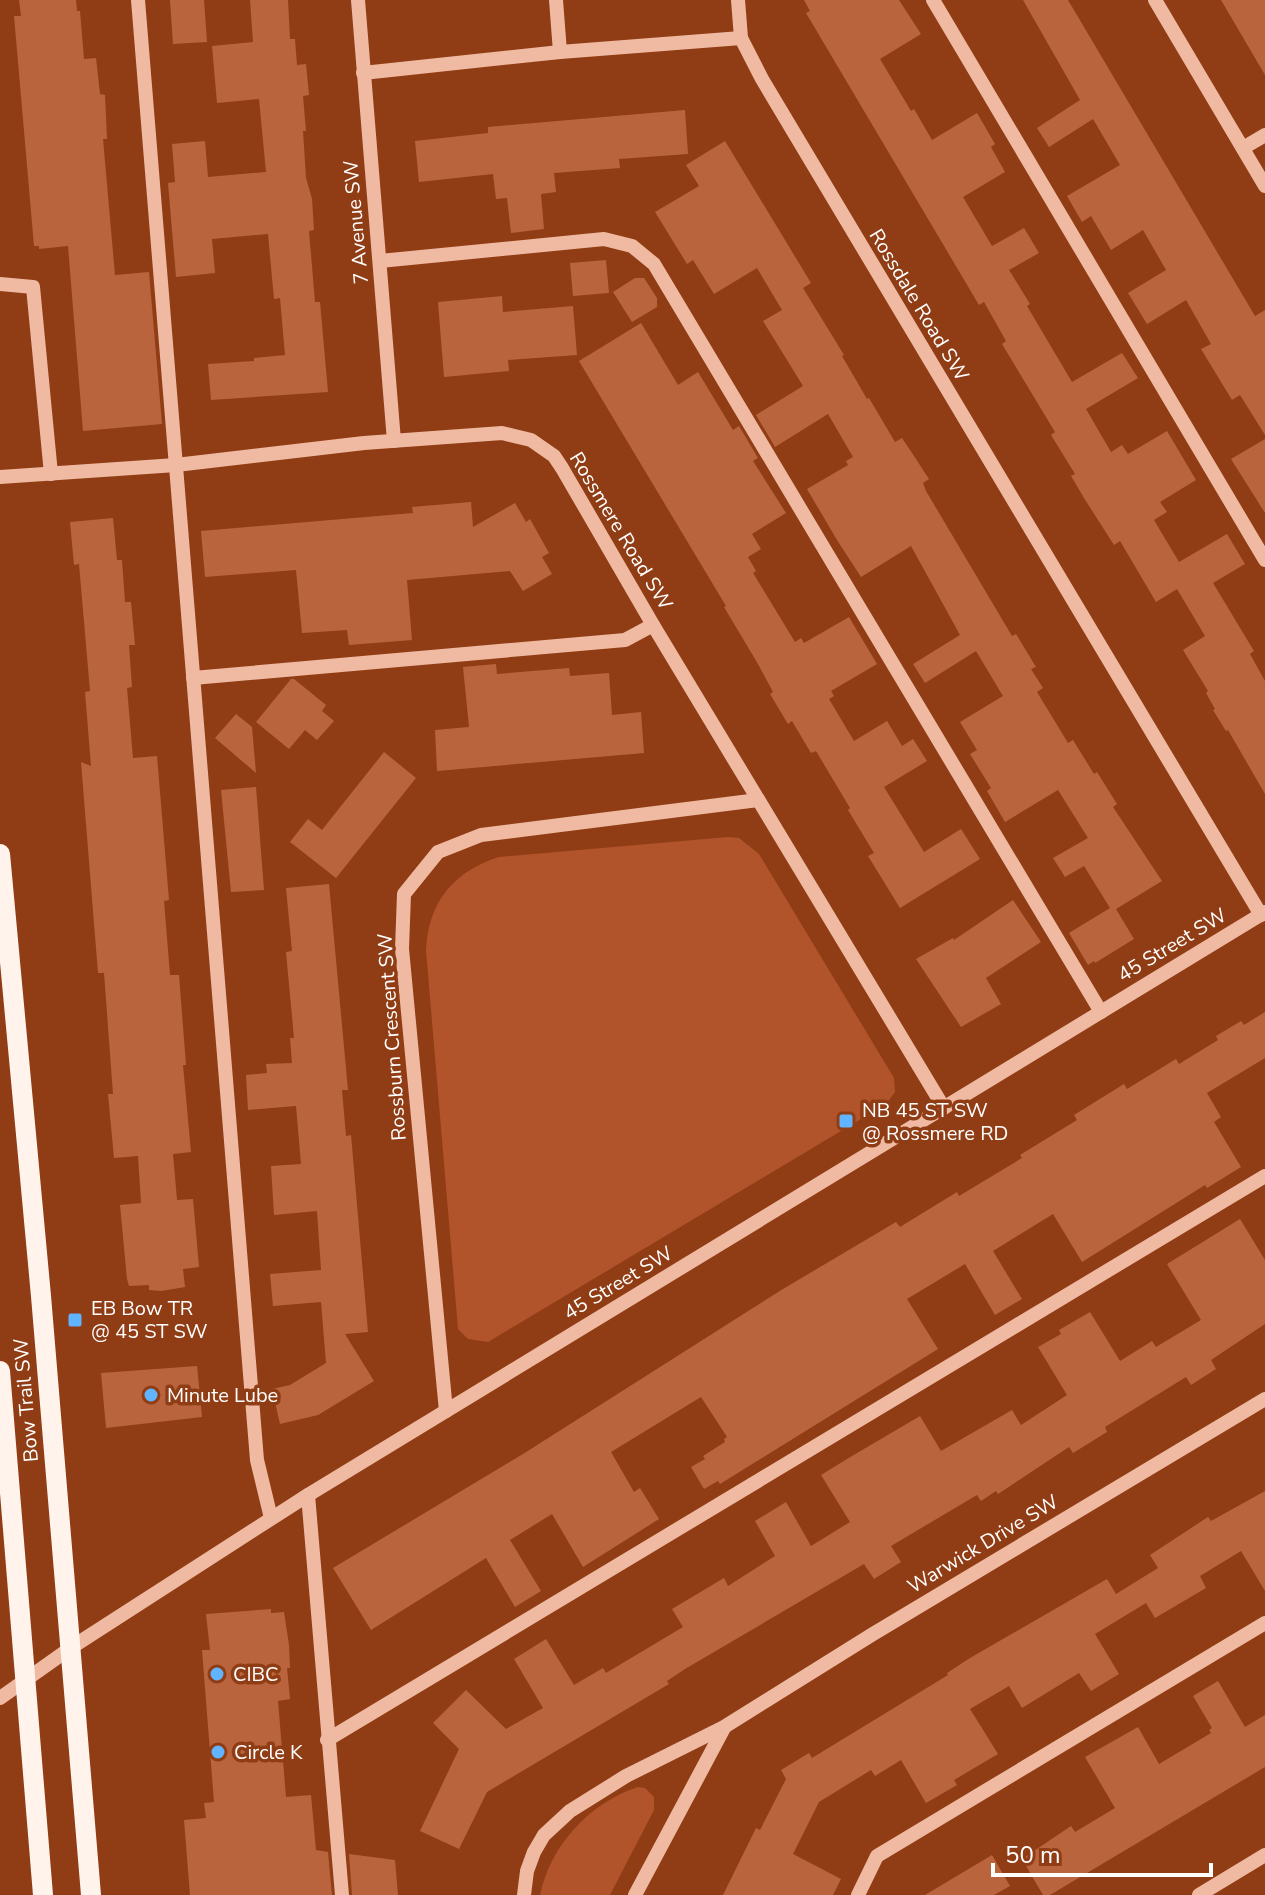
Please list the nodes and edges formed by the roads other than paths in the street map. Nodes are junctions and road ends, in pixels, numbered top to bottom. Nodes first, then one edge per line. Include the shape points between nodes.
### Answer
1 (138, 0) edge
2 (358, 0) edge
3 (556, 0) edge
4 (738, 0) edge
5 (933, 0) edge
6 (1155, 0) edge
7 (741, 38) junction
8 (560, 52) junction
9 (363, 73) junction
10 (1265, 135) edge
11 (1243, 148) junction
12 (1265, 186) edge
13 (380, 261) junction
14 (0, 284) edge
15 (394, 441) junction
16 (176, 465) junction
17 (51, 474) junction
18 (0, 477) edge
19 (1265, 560) edge
20 (653, 625) junction
21 (193, 678) junction
22 (758, 800) junction
23 (0, 854) edge
24 (1263, 914) edge
25 (1101, 1012) junction
26 (944, 1108) junction
27 (1265, 1176) edge
28 (0, 1371) edge
29 (1265, 1399) edge
30 (446, 1411) junction
31 (308, 1495) junction
32 (271, 1518) junction
33 (1265, 1623) edge
34 (72, 1647) junction
35 (24, 1682) junction
36 (0, 1698) edge
37 (724, 1727) junction
38 (327, 1740) junction
39 (1265, 1855) edge
40 (43, 1895) edge
41 (91, 1895) edge
42 (342, 1895) edge
43 (524, 1895) edge
44 (635, 1895) edge
45 (858, 1895) edge
46 (1199, 1895) edge

1 - 16 street
2 - 9 street, 7 Avenue SW
3 - 8 street
4 - 7 street
5 - 19 street
6 - 11 street
7 - 8 street
7 - 24 street, Rossdale Road SW
8 - 9 street
9 - 13 street, 7 Avenue SW
10 - 11 street
11 - 12 street
13 - 15 street, 7 Avenue SW
13 - 25 street via 604,239 632,246 654,264
14 - 17 street via 33,287
15 - 16 street, Rossmere Road SW
15 - 20 street, Rossmere Road SW via 502,433 543,447 562,468
16 - 17 street, Rossmere Road SW
16 - 21 street
17 - 18 street, Rossmere Road SW
20 - 21 street via 625,640
20 - 22 street, Rossmere Road SW
21 - 32 street via 257,1460
22 - 26 street, Rossmere Road SW
22 - 30 street, Rossburn Crescent SW via 481,835 438,852 404,894 402,949
23 - 34 main road, Bow Trail SW
24 - 25 street, 45 Street SW
25 - 26 street, 45 Street SW
26 - 30 street, 45 Street SW
27 - 38 street
28 - 35 main road, Bow Trail SW
29 - 37 street, Warwick Drive SW
30 - 31 street, 45 Street SW
31 - 32 street, 45 Street SW
31 - 38 street
32 - 34 street, 45 Street SW
33 - 45 street via 877,1856
34 - 35 street, 45 Street SW
34 - 41 main road, Bow Trail SW
35 - 36 street, 45 Street SW
35 - 40 main road, Bow Trail SW
37 - 43 street, Warwick Drive SW via 626,1776 556,1822 534,1852
37 - 44 street
38 - 42 street
39 - 46 street

